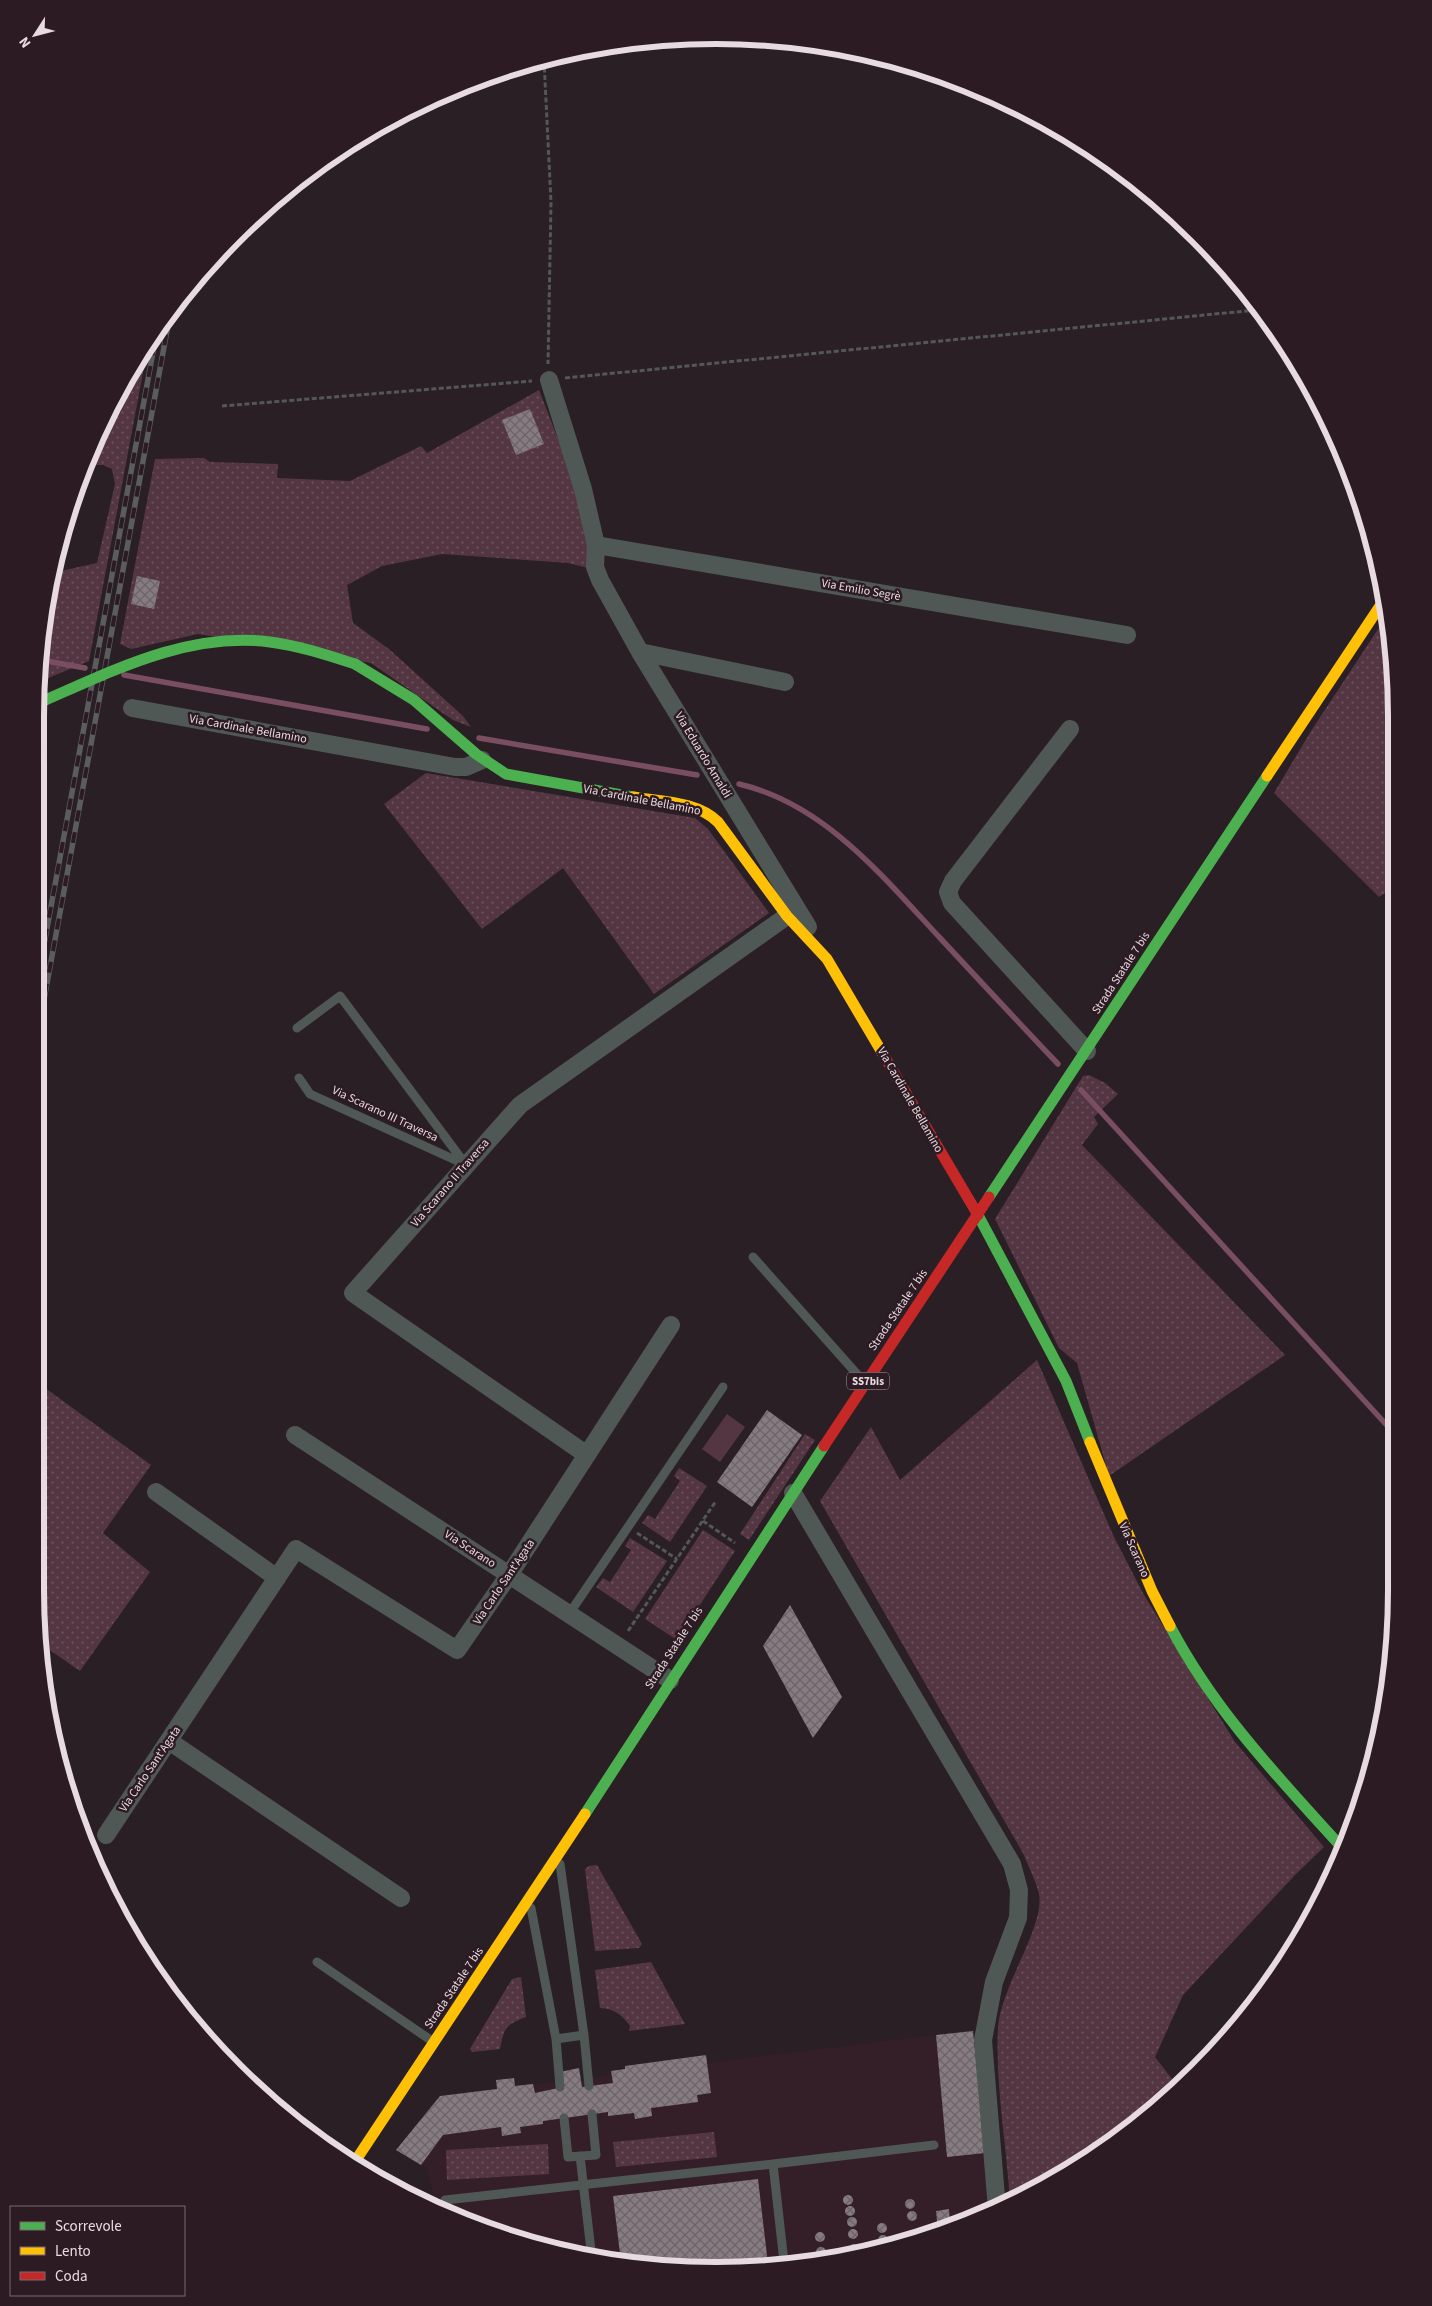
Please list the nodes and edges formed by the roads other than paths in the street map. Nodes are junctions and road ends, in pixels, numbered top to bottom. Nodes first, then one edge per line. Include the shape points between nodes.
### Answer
1 (549, 380) road end
2 (596, 545) junction
3 (1379, 608) edge
4 (1127, 635) dead end
5 (640, 652) junction
6 (785, 682) dead end
7 (44, 701) edge
8 (132, 708) dead end
9 (1070, 728) dead end
10 (482, 760) junction
11 (787, 916) junction
12 (827, 959) junction
13 (297, 1028) dead end
14 (1087, 1051) junction
15 (299, 1078) dead end
16 (466, 1165) junction
17 (978, 1215) junction
18 (753, 1257) dead end
19 (671, 1325) dead end
20 (865, 1384) junction
21 (723, 1387) dead end
22 (295, 1435) dead end
23 (587, 1455) junction
24 (156, 1492) dead end
25 (793, 1493) junction
26 (509, 1575) junction
27 (278, 1578) junction
28 (569, 1614) junction
29 (670, 1680) junction
30 (169, 1741) junction
31 (106, 1835) dead end
32 (1338, 1844) edge
33 (558, 1854) junction
34 (401, 1898) dead end
35 (529, 1900) junction
36 (317, 1962) dead end
37 (584, 2035) junction
38 (556, 2039) junction
39 (434, 2043) junction
40 (589, 2086) dead end
41 (560, 2087) dead end
42 (592, 2114) dead end
43 (564, 2118) dead end
44 (934, 2145) dead end
45 (580, 2156) junction
46 (357, 2158) edge
47 (773, 2164) junction
48 (584, 2185) junction
49 (445, 2200) dead end
50 (995, 2201) edge
51 (591, 2250) edge
52 (784, 2258) edge

1 - 2 street, Via Eduardo Amaldi via 583,489
2 - 4 street, Via Emilio Segrè
2 - 5 street, Via Eduardo Amaldi via 595,567 600,580
3 - 14 street, Strada Statale 7 bis / SS7bis
5 - 6 street
5 - 12 street, Via Eduardo Amaldi
7 - 10 street, bridge via 159,652 222,640 274,641 327,653 355,664 406,694
8 - 10 street, Via Cardinale Bellamino via 454,767
9 - 14 street via 948,892 952,903
10 - 11 street, Via Cardinale Bellamino via 506,774 696,808 710,814
11 - 12 street, Via Cardinale Bellamino
11 - 16 street, Via Scarano II Traversa via 520,1105
12 - 17 street, Via Cardinale Bellamino
13 - 16 lane via 340,996
14 - 17 street, Strada Statale 7 bis / SS7bis
15 - 16 lane, Via Scarano III Traversa via 310,1094
16 - 23 street, Via Scarano II Traversa via 353,1293
17 - 20 street, Strada Statale 7 bis / SS7bis
17 - 32 street, Via Scarano via 1066,1381 1119,1515 1188,1660 1244,1739
18 - 20 lane
19 - 23 street, Via Carlo Sant'Agata
20 - 25 street, Strada Statale 7 bis / SS7bis
21 - 28 lane
22 - 26 street, Via Scarano
23 - 26 street, Via Carlo Sant'Agata
24 - 27 street
25 - 29 street, Strada Statale 7 bis / SS7bis
25 - 50 street via 1012,1864 1020,1890 1018,1918 994,1982 984,2040
26 - 27 street, Via Carlo Sant'Agata via 457,1650 296,1549
26 - 28 street, Via Scarano
27 - 30 street, Via Carlo Sant'Agata
28 - 29 street, Via Scarano
29 - 33 street, Strada Statale 7 bis / SS7bis
30 - 31 street, Via Carlo Sant'Agata
30 - 34 street
33 - 35 street, Strada Statale 7 bis / SS7bis
33 - 37 lane
35 - 38 lane
35 - 39 street, Strada Statale 7 bis / SS7bis
36 - 39 lane
37 - 38 lane
37 - 40 lane
38 - 41 lane
39 - 46 street, Strada Statale 7 bis / SS7bis
42 - 45 lane via 596,2155
43 - 45 lane via 568,2158
44 - 47 lane
45 - 48 lane
47 - 48 lane
47 - 52 lane
48 - 49 lane
48 - 51 lane

